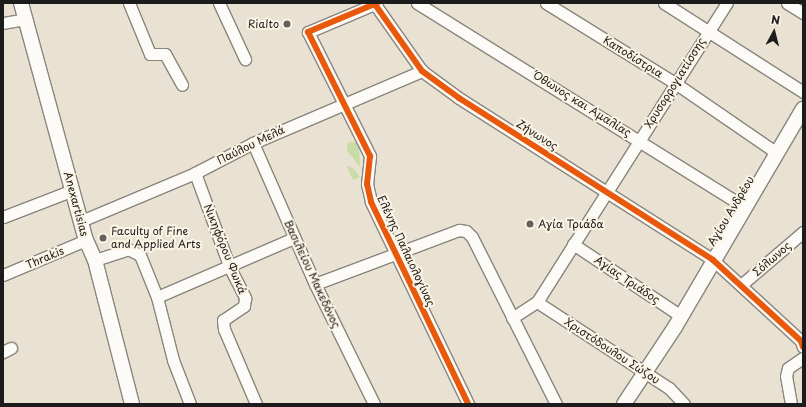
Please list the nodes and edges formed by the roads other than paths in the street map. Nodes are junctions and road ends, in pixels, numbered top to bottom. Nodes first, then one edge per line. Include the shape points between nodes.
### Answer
1 (21, 3) edge
2 (129, 3) edge
3 (219, 3) edge
4 (417, 3) edge
5 (546, 3) edge
6 (664, 3) edge
7 (727, 3) edge
8 (787, 3) edge
9 (375, 4) edge
10 (803, 13) edge
11 (26, 19) junction
12 (3, 24) edge
13 (708, 30) junction
14 (245, 59) dead end
15 (422, 70) junction
16 (675, 83) junction
17 (182, 85) dead end
18 (803, 92) edge
19 (344, 103) junction
20 (803, 109) edge
21 (639, 140) junction
22 (252, 143) junction
23 (777, 154) junction
24 (195, 173) junction
25 (73, 190) junction
26 (607, 190) junction
27 (745, 207) junction
28 (3, 217) edge
29 (81, 221) junction
30 (803, 232) edge
31 (294, 238) junction
32 (86, 240) junction
33 (573, 244) junction
34 (396, 254) junction
35 (95, 260) junction
36 (713, 260) junction
37 (230, 268) junction
38 (3, 275) edge
39 (315, 284) junction
40 (741, 285) junction
41 (157, 297) junction
42 (537, 302) junction
43 (681, 316) junction
44 (512, 318) junction
45 (803, 347) edge
46 (803, 358) edge
47 (645, 373) junction
48 (132, 404) edge
49 (190, 404) edge
50 (256, 404) edge
51 (374, 404) edge
52 (468, 404) edge
53 (556, 404) edge
54 (624, 404) edge
55 (684, 404) edge
56 (791, 404) edge

1 - 11 street, Anexartisias
2 - 17 street via 150,54 165,54
3 - 14 street
4 - 21 street, Όθωνος και Αμαλίας
5 - 16 street, Καποδίστρια
6 - 13 street
7 - 13 street, Χρυσορρογιατίσσης
8 - 10 street
9 - 15 street, Ζήνωνος
9 - 19 street, Ελένης Παλαιολογίνας via 308,32
11 - 12 street
11 - 25 street, Anexartisias
13 - 16 street, Χρυσορρογιατίσσης
13 - 18 street
15 - 19 street, Παύλου Μελά
15 - 26 street, Ζήνωνος via 459,98
16 - 21 street, Χρυσορρογιατίσσης
16 - 23 street, Καποδίστρια
19 - 22 street, Παύλου Μελά
19 - 34 street, Ελένης Παλαιολογίνας via 370,156 367,192
20 - 23 street, Αγίου Ανδρέου
21 - 26 street, Χρυσορρογιατίσσης
21 - 27 street, Όθωνος και Αμαλίας
22 - 24 street, Παύλου Μελά
22 - 31 street, Βασιλείου Μακεδόνος
23 - 27 street, Αγίου Ανδρέου
24 - 29 street, Παύλου Μελά
24 - 37 street, Νικηφόρου Φωκά
25 - 28 street
25 - 29 street, Anexartisias
26 - 33 street, Χρυσορρογιατίσσης
26 - 36 street, Ζήνωνος
27 - 36 street, Αγίου Ανδρέου
29 - 32 street, Anexartisias
30 - 40 street, Σόλωνος
31 - 37 street
31 - 39 street, Βασιλείου Μακεδόνος
32 - 35 street, Anexartisias
32 - 38 street, Thrakis
33 - 42 street, Χρυσορρογιατίσσης
33 - 43 street, Αγίας Τριάδος
34 - 39 street
34 - 44 street via 459,230 466,231 472,237
34 - 52 street, Ελένης Παλαιολογίνας
35 - 41 street via 128,249 134,250 140,255
35 - 48 street, Anexartisias
36 - 40 street, Ζήνωνος
36 - 43 street, Αγίου Ανδρέου
37 - 41 street
37 - 50 street, Νικηφόρου Φωκά via 244,298 244,306 223,320 224,329
39 - 51 street, Βασιλείου Μακεδόνος
40 - 45 street, Ζήνωνος via 801,341
41 - 49 street via 173,360
42 - 44 street, Χρυσορρογιατίσσης
42 - 47 street, Χριστόδουλου Σώζου
43 - 47 street, Αγίου Ανδρέου
44 - 53 street
46 - 56 street via 788,368 786,376
47 - 54 street, Αγίου Ανδρέου
47 - 55 street, Χριστόδουλου Σώζου via 669,388

